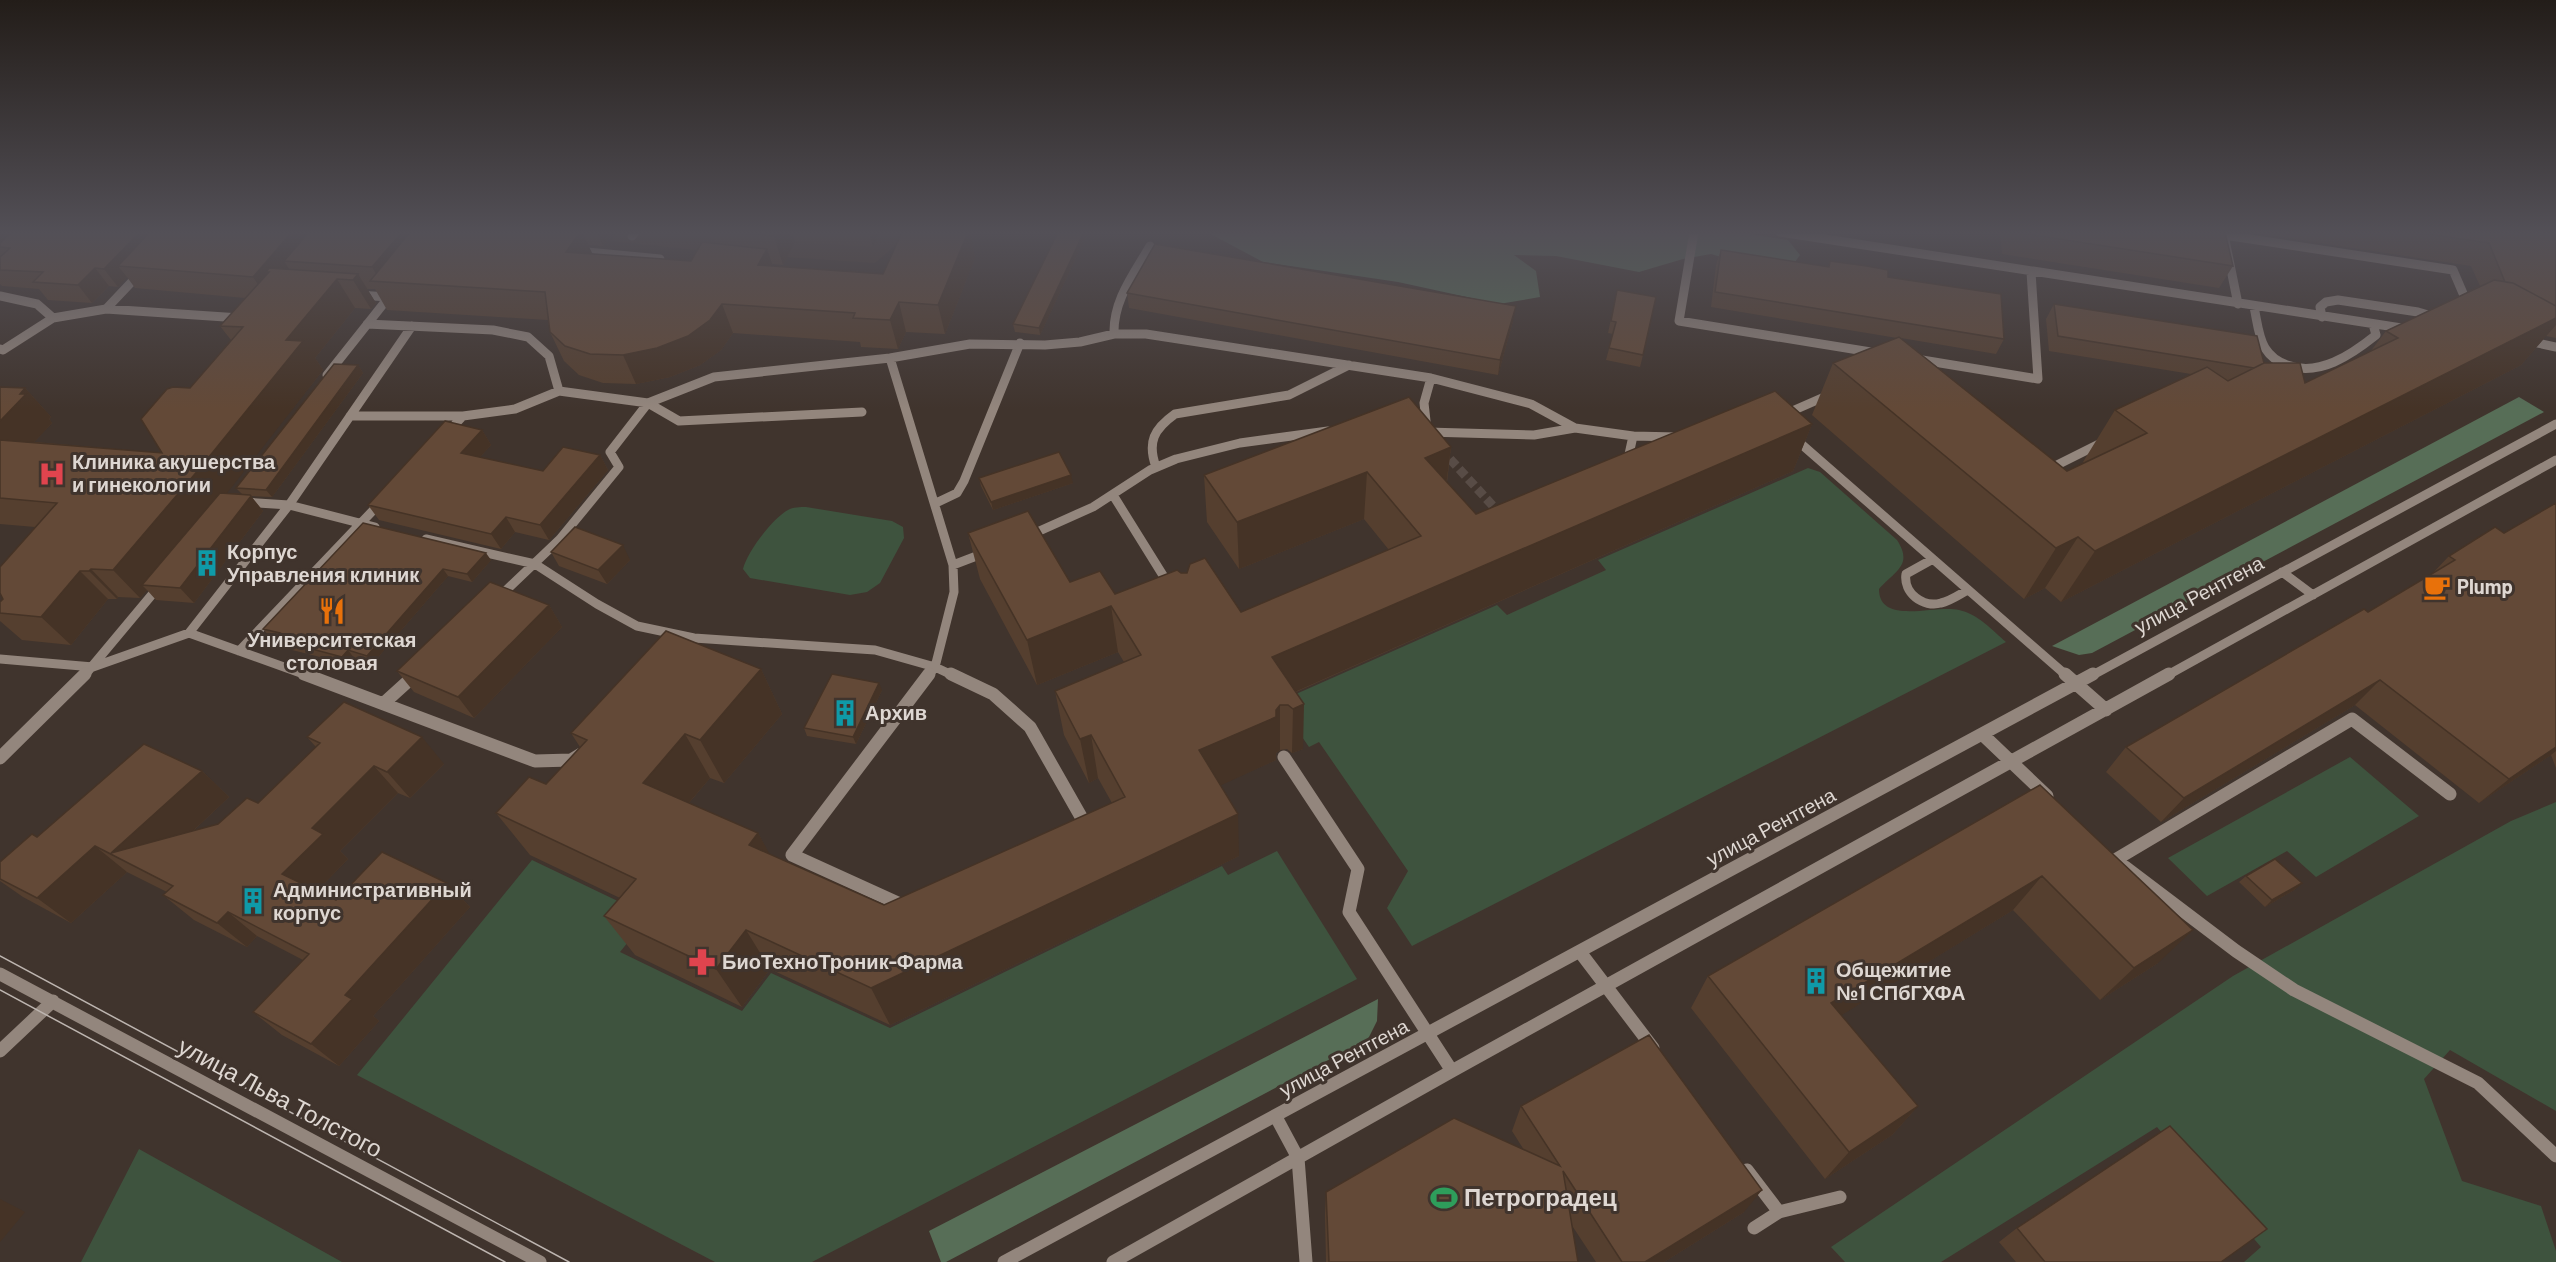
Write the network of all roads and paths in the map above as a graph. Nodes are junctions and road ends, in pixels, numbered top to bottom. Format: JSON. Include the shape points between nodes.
{"nodes":[{"id":1,"x":123,"y":291,"type":"edge"},
{"id":2,"x":394,"y":291,"type":"edge"},
{"id":3,"x":1126,"y":291,"type":"edge"},
{"id":4,"x":1684,"y":291,"type":"edge"},
{"id":5,"x":2032,"y":291,"type":"edge"},
{"id":6,"x":2153,"y":291,"type":"edge"},
{"id":7,"x":2235,"y":291,"type":"edge"},
{"id":8,"x":2462,"y":291,"type":"edge"},
{"id":9,"x":344,"y":294,"type":"edge"},
{"id":10,"x":0,"y":296,"type":"edge"},
{"id":11,"x":389,"y":297,"type":"junction"},
{"id":12,"x":2238,"y":304,"type":"junction"},
{"id":13,"x":2254,"y":307,"type":"junction"},
{"id":14,"x":106,"y":309,"type":"junction"},
{"id":15,"x":2470,"y":310,"type":"edge"},
{"id":16,"x":2322,"y":317,"type":"junction"},
{"id":17,"x":53,"y":318,"type":"junction"},
{"id":18,"x":252,"y":319,"type":"edge"},
{"id":19,"x":367,"y":324,"type":"junction"},
{"id":20,"x":2373,"y":324,"type":"junction"},
{"id":21,"x":2446,"y":324,"type":"edge"},
{"id":22,"x":412,"y":326,"type":"junction"},
{"id":23,"x":2414,"y":330,"type":"edge"},
{"id":24,"x":1114,"y":334,"type":"junction"},
{"id":25,"x":2513,"y":338,"type":"edge"},
{"id":26,"x":1020,"y":344,"type":"junction"},
{"id":27,"x":2556,"y":347,"type":"edge"},
{"id":28,"x":1,"y":351,"type":"edge"},
{"id":29,"x":1887,"y":355,"type":"edge"},
{"id":30,"x":890,"y":358,"type":"junction"},
{"id":31,"x":1911,"y":358,"type":"edge"},
{"id":32,"x":1348,"y":365,"type":"junction"},
{"id":33,"x":1431,"y":378,"type":"junction"},
{"id":34,"x":323,"y":380,"type":"edge"},
{"id":35,"x":1846,"y":388,"type":"edge"},
{"id":36,"x":559,"y":391,"type":"junction"},
{"id":37,"x":648,"y":404,"type":"junction"},
{"id":38,"x":862,"y":412,"type":"dead end"},
{"id":39,"x":350,"y":416,"type":"junction"},
{"id":40,"x":463,"y":416,"type":"junction"},
{"id":41,"x":2556,"y":424,"type":"edge"},
{"id":42,"x":1575,"y":428,"type":"junction"},
{"id":43,"x":1337,"y":430,"type":"edge"},
{"id":44,"x":1416,"y":432,"type":"edge"},
{"id":45,"x":1427,"y":432,"type":"junction"},
{"id":46,"x":1633,"y":436,"type":"junction"},
{"id":47,"x":1684,"y":437,"type":"edge"},
{"id":48,"x":2109,"y":440,"type":"dead end"},
{"id":49,"x":439,"y":441,"type":"edge"},
{"id":50,"x":1434,"y":441,"type":"tunnel mouth"},
{"id":51,"x":2556,"y":460,"type":"edge"},
{"id":52,"x":1156,"y":468,"type":"junction"},
{"id":53,"x":1611,"y":473,"type":"edge"},
{"id":54,"x":2034,"y":477,"type":"edge"},
{"id":55,"x":392,"y":491,"type":"edge"},
{"id":56,"x":1113,"y":495,"type":"junction"},
{"id":57,"x":229,"y":501,"type":"edge"},
{"id":58,"x":936,"y":504,"type":"junction"},
{"id":59,"x":289,"y":505,"type":"junction"},
{"id":60,"x":361,"y":524,"type":"junction"},
{"id":61,"x":384,"y":529,"type":"edge"},
{"id":62,"x":419,"y":537,"type":"edge"},
{"id":63,"x":1019,"y":539,"type":"edge"},
{"id":64,"x":997,"y":548,"type":"edge"},
{"id":65,"x":1933,"y":559,"type":"junction"},
{"id":66,"x":535,"y":564,"type":"junction"},
{"id":67,"x":953,"y":565,"type":"junction"},
{"id":68,"x":2282,"y":573,"type":"junction"},
{"id":69,"x":169,"y":575,"type":"edge"},
{"id":70,"x":1968,"y":590,"type":"junction"},
{"id":71,"x":1175,"y":593,"type":"edge"},
{"id":72,"x":2313,"y":596,"type":"junction"},
{"id":73,"x":493,"y":602,"type":"edge"},
{"id":74,"x":189,"y":633,"type":"junction"},
{"id":75,"x":239,"y":651,"type":"junction"},
{"id":76,"x":0,"y":658,"type":"edge"},
{"id":77,"x":426,"y":664,"type":"edge"},
{"id":78,"x":93,"y":667,"type":"junction"},
{"id":79,"x":934,"y":667,"type":"junction"},
{"id":80,"x":2076,"y":684,"type":"junction"},
{"id":81,"x":384,"y":703,"type":"junction"},
{"id":82,"x":2106,"y":710,"type":"junction"},
{"id":83,"x":1983,"y":734,"type":"junction"},
{"id":84,"x":589,"y":750,"type":"edge"},
{"id":85,"x":1,"y":756,"type":"edge"},
{"id":86,"x":1284,"y":757,"type":"dead end"},
{"id":87,"x":2012,"y":762,"type":"junction"},
{"id":88,"x":2450,"y":794,"type":"dead end"},
{"id":89,"x":2060,"y":807,"type":"edge"},
{"id":90,"x":1581,"y":952,"type":"junction"},
{"id":91,"x":0,"y":974,"type":"edge"},
{"id":92,"x":1605,"y":986,"type":"junction"},
{"id":93,"x":52,"y":1001,"type":"junction"},
{"id":94,"x":1428,"y":1035,"type":"junction"},
{"id":95,"x":0,"y":1052,"type":"edge"},
{"id":96,"x":1665,"y":1064,"type":"edge"},
{"id":97,"x":1452,"y":1071,"type":"junction"},
{"id":98,"x":1276,"y":1118,"type":"junction"},
{"id":99,"x":1737,"y":1156,"type":"edge"},
{"id":100,"x":2556,"y":1156,"type":"edge"},
{"id":101,"x":1298,"y":1158,"type":"junction"},
{"id":102,"x":1840,"y":1197,"type":"dead end"},
{"id":103,"x":1779,"y":1212,"type":"junction"},
{"id":104,"x":1754,"y":1228,"type":"edge"},
{"id":105,"x":540,"y":1262,"type":"edge"},
{"id":106,"x":1004,"y":1262,"type":"edge"},
{"id":107,"x":1113,"y":1262,"type":"edge"},
{"id":108,"x":1306,"y":1262,"type":"edge"}],
"edges":[{"from":1,"to":14,"type":"street"},
{"from":2,"to":11,"type":"street"},
{"from":3,"to":24,"type":"street","via":[[1112,321]]},
{"from":4,"to":29,"type":"street","via":[[1679,321]]},
{"from":5,"to":31,"type":"street","via":[[2038,379]]},
{"from":6,"to":12,"type":"street"},
{"from":7,"to":12,"type":"street"},
{"from":8,"to":15,"type":"street"},
{"from":9,"to":11,"type":"street"},
{"from":10,"to":17,"type":"street","via":[[37,304]]},
{"from":11,"to":19,"type":"street"},
{"from":12,"to":13,"type":"street"},
{"from":13,"to":16,"type":"street"},
{"from":13,"to":20,"type":"street","via":[[2265,348],[2276,360],[2295,368],[2319,368],[2367,343],[2376,336]]},
{"from":14,"to":17,"type":"street"},
{"from":14,"to":18,"type":"street"},
{"from":16,"to":20,"type":"street"},
{"from":16,"to":21,"type":"street","via":[[2320,307],[2338,300],[2418,312]]},
{"from":17,"to":28,"type":"street"},
{"from":19,"to":22,"type":"street"},
{"from":19,"to":34,"type":"street"},
{"from":20,"to":23,"type":"street"},
{"from":22,"to":36,"type":"street","via":[[493,330],[528,337],[549,356]]},
{"from":22,"to":39,"type":"street"},
{"from":24,"to":26,"type":"street","via":[[1080,342]]},
{"from":24,"to":32,"type":"street","via":[[1146,334]]},
{"from":25,"to":27,"type":"street"},
{"from":26,"to":30,"type":"street","via":[[970,344]]},
{"from":26,"to":58,"type":"street","via":[[964,481],[957,493]]},
{"from":30,"to":37,"type":"street","via":[[714,377]]},
{"from":30,"to":58,"type":"street"},
{"from":32,"to":33,"type":"street"},
{"from":32,"to":52,"type":"street","via":[[1289,395],[1175,414],[1160,423],[1152,437],[1149,451]]},
{"from":33,"to":42,"type":"street","via":[[1531,404]]},
{"from":33,"to":45,"type":"street","via":[[1424,403]]},
{"from":35,"to":65,"type":"street","via":[[1773,420]]},
{"from":36,"to":37,"type":"street"},
{"from":36,"to":40,"type":"street","via":[[515,409]]},
{"from":37,"to":38,"type":"street","via":[[679,421]]},
{"from":37,"to":66,"type":"street","via":[[610,452],[620,467]]},
{"from":39,"to":40,"type":"street"},
{"from":39,"to":59,"type":"street"},
{"from":40,"to":49,"type":"street"},
{"from":41,"to":68,"type":"street","name":"улица Рентгена"},
{"from":42,"to":45,"type":"street","via":[[1534,435]]},
{"from":42,"to":46,"type":"street"},
{"from":43,"to":52,"type":"street","via":[[1268,438],[1206,451]]},
{"from":44,"to":45,"type":"street"},
{"from":45,"to":50,"type":"street"},
{"from":46,"to":47,"type":"street"},
{"from":46,"to":53,"type":"street","via":[[1628,459]]},
{"from":48,"to":54,"type":"street"},
{"from":51,"to":72,"type":"street"},
{"from":52,"to":56,"type":"street"},
{"from":55,"to":60,"type":"street"},
{"from":56,"to":63,"type":"street"},
{"from":56,"to":71,"type":"street"},
{"from":57,"to":59,"type":"street"},
{"from":58,"to":67,"type":"street"},
{"from":59,"to":60,"type":"street"},
{"from":59,"to":74,"type":"street"},
{"from":60,"to":61,"type":"street"},
{"from":60,"to":75,"type":"street"},
{"from":62,"to":66,"type":"street"},
{"from":64,"to":67,"type":"street"},
{"from":65,"to":70,"type":"street"},
{"from":65,"to":70,"type":"street","via":[[1906,574],[1904,580],[1911,594],[1940,603]]},
{"from":66,"to":73,"type":"street"},
{"from":66,"to":79,"type":"street","via":[[637,626],[690,643],[875,650]]},
{"from":67,"to":79,"type":"street","via":[[954,592]]},
{"from":68,"to":72,"type":"street"},
{"from":68,"to":80,"type":"street","name":"улица Рентгена"},
{"from":69,"to":78,"type":"street"},
{"from":70,"to":80,"type":"street"},
{"from":72,"to":82,"type":"street"},
{"from":74,"to":75,"type":"street"},
{"from":74,"to":78,"type":"street"},
{"from":75,"to":81,"type":"street"},
{"from":76,"to":78,"type":"street"},
{"from":77,"to":81,"type":"street"},
{"from":78,"to":85,"type":"street"},
{"from":79,"to":79,"type":"street","via":[[792,855],[913,910],[1088,829],[1030,727],[993,694]]},
{"from":80,"to":82,"type":"street"},
{"from":80,"to":83,"type":"street","name":"улица Рентгена"},
{"from":81,"to":84,"type":"street","via":[[535,761],[571,760]]},
{"from":82,"to":87,"type":"street"},
{"from":83,"to":87,"type":"street"},
{"from":83,"to":90,"type":"street","name":"улица Рентгена"},
{"from":86,"to":94,"type":"street","via":[[1358,869],[1349,912]]},
{"from":87,"to":89,"type":"street"},
{"from":87,"to":92,"type":"street"},
{"from":88,"to":100,"type":"street","via":[[2352,719],[2111,856],[2294,990],[2478,1083]]},
{"from":90,"to":92,"type":"street"},
{"from":90,"to":94,"type":"street","name":"улица Рентгена"},
{"from":91,"to":93,"type":"street","name":"улица Льва Толстого"},
{"from":92,"to":96,"type":"street"},
{"from":92,"to":97,"type":"street"},
{"from":93,"to":95,"type":"street"},
{"from":93,"to":105,"type":"street","name":"улица Льва Толстого"},
{"from":94,"to":97,"type":"street"},
{"from":94,"to":98,"type":"street","name":"улица Рентгена"},
{"from":97,"to":101,"type":"street"},
{"from":98,"to":101,"type":"street"},
{"from":98,"to":106,"type":"street","name":"улица Рентгена"},
{"from":99,"to":103,"type":"street"},
{"from":101,"to":107,"type":"street"},
{"from":101,"to":108,"type":"street"},
{"from":102,"to":103,"type":"street"},
{"from":103,"to":104,"type":"street"}]}
